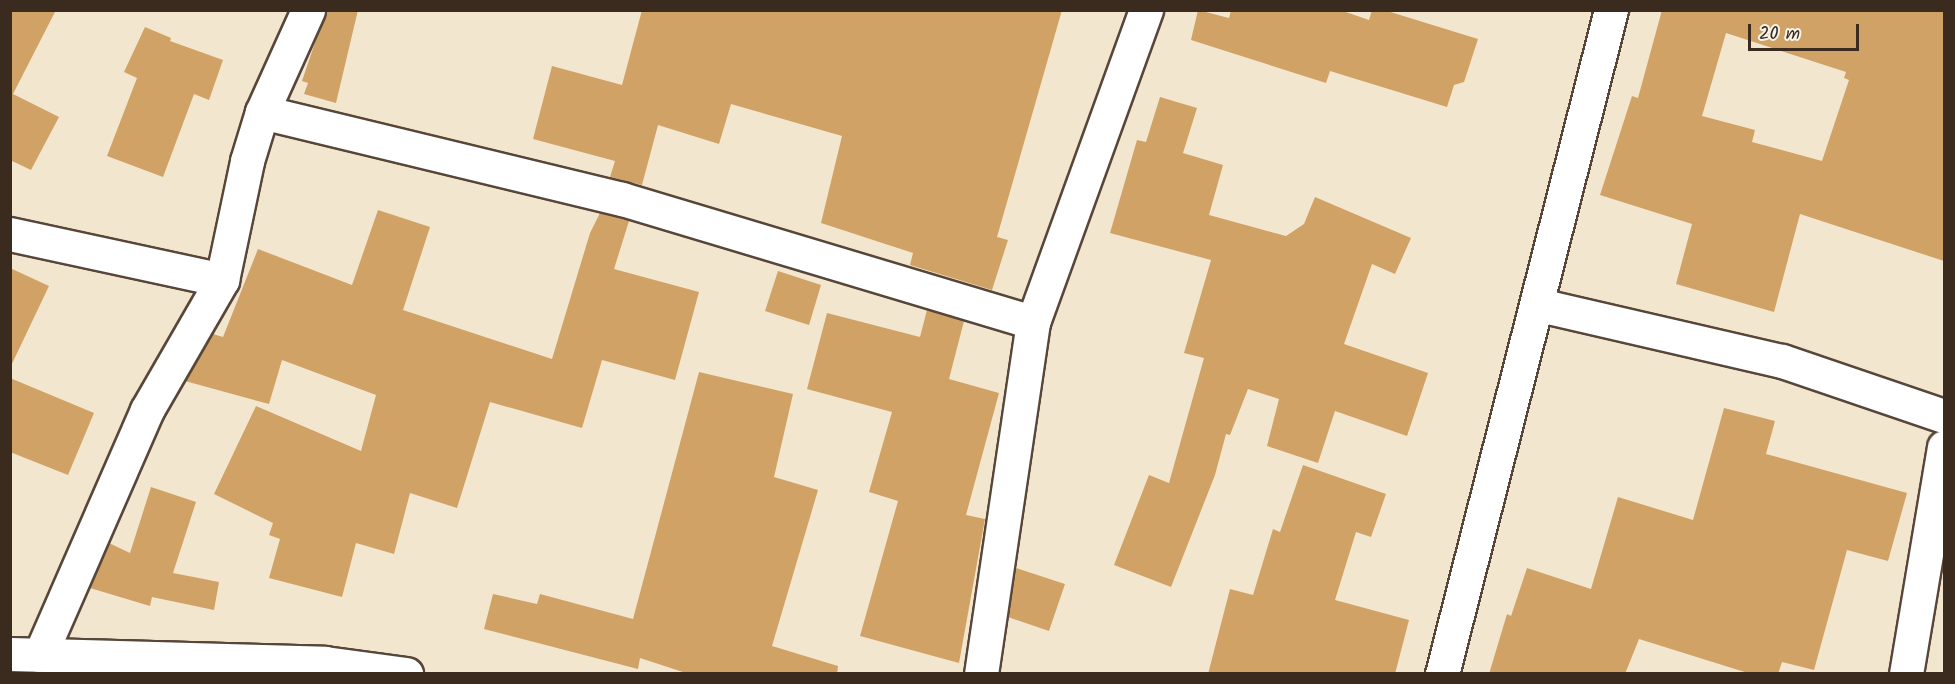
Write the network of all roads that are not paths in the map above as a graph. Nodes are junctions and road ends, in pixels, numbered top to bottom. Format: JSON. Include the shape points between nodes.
{"nodes":[{"id":1,"x":308,"y":10,"type":"edge"},
{"id":2,"x":1146,"y":10,"type":"edge"},
{"id":3,"x":1611,"y":10,"type":"edge"},
{"id":4,"x":262,"y":112,"type":"junction"},
{"id":5,"x":10,"y":234,"type":"edge"},
{"id":6,"x":222,"y":280,"type":"junction"},
{"id":7,"x":1539,"y":305,"type":"junction"},
{"id":8,"x":1033,"y":322,"type":"junction"},
{"id":9,"x":1944,"y":416,"type":"edge"},
{"id":10,"x":1944,"y":447,"type":"edge"},
{"id":11,"x":26,"y":655,"type":"edge"},
{"id":12,"x":406,"y":674,"type":"edge"},
{"id":13,"x":981,"y":674,"type":"edge"},
{"id":14,"x":1442,"y":674,"type":"edge"},
{"id":15,"x":1906,"y":674,"type":"edge"}],
"edges":[{"from":1,"to":4,"type":"street"},
{"from":2,"to":8,"type":"street"},
{"from":3,"to":7,"type":"street"},
{"from":4,"to":6,"type":"street","via":[[247,161]]},
{"from":4,"to":8,"type":"street","via":[[621,199]]},
{"from":5,"to":6,"type":"street"},
{"from":6,"to":11,"type":"street","via":[[147,410]]},
{"from":7,"to":9,"type":"street","via":[[1782,361]]},
{"from":7,"to":14,"type":"street"},
{"from":8,"to":13,"type":"street"},
{"from":10,"to":15,"type":"street"},
{"from":11,"to":12,"type":"street","via":[[325,663]]}]}
